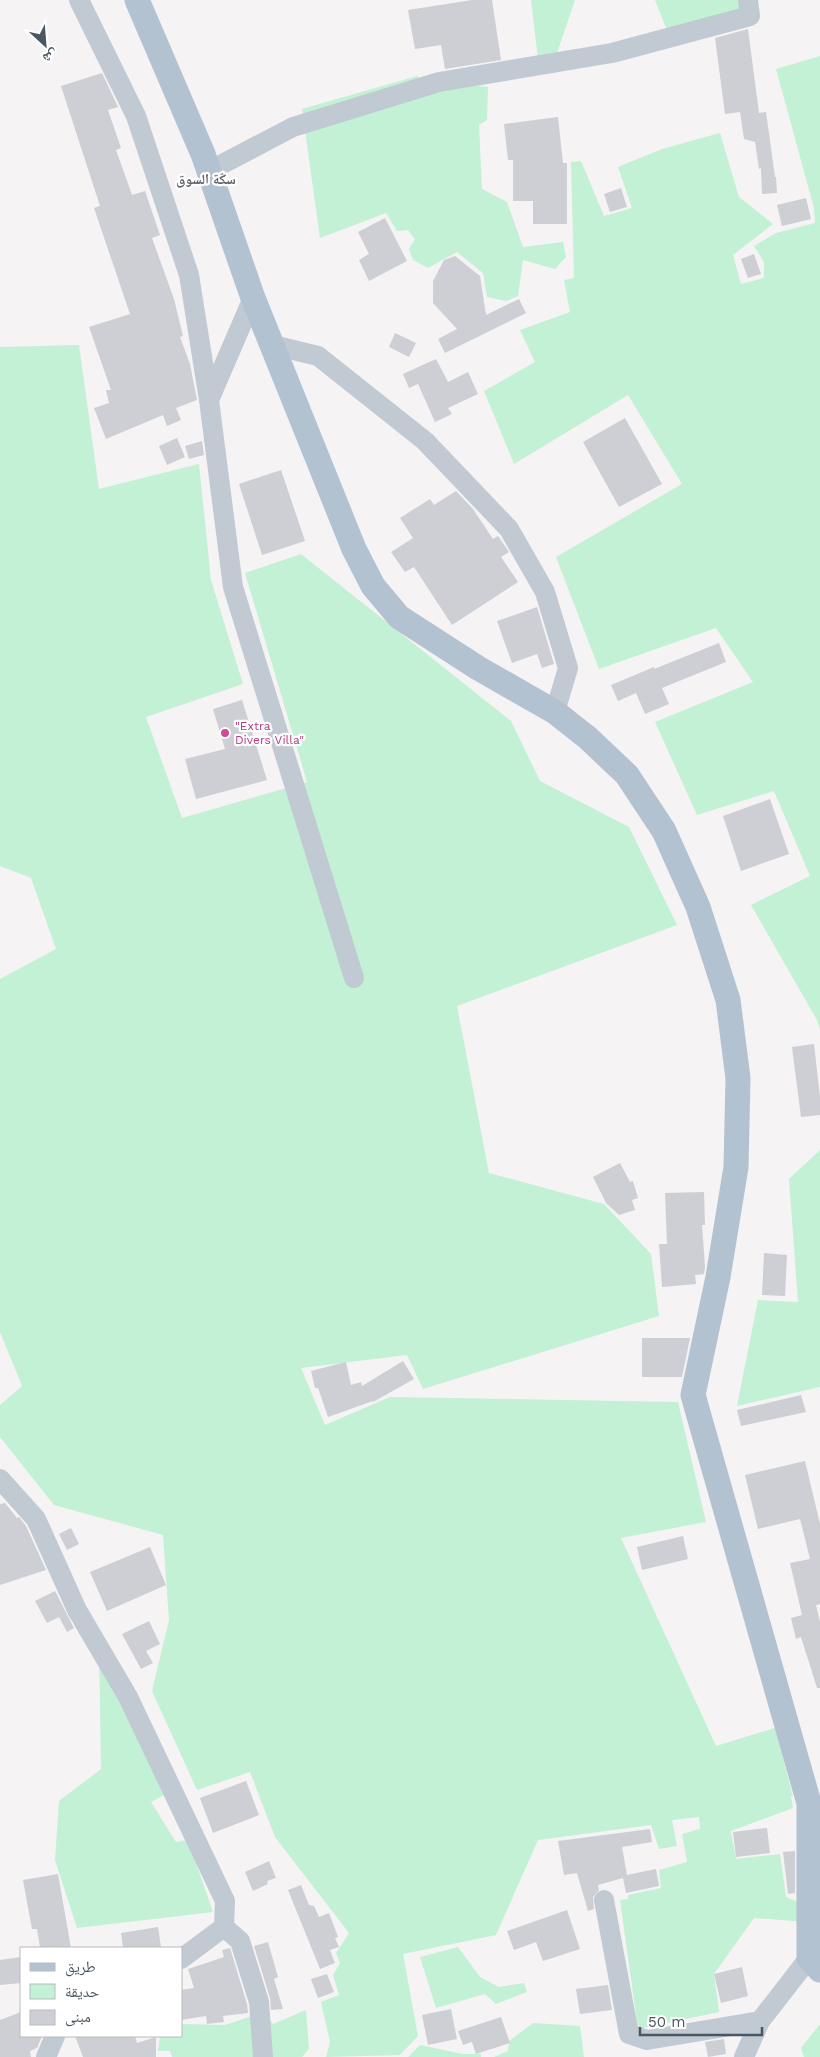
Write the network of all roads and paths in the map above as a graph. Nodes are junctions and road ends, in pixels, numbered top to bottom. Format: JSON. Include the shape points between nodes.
{"nodes":[{"id":1,"x":79,"y":0,"type":"edge"},
{"id":2,"x":137,"y":0,"type":"edge"},
{"id":3,"x":748,"y":0,"type":"edge"},
{"id":4,"x":209,"y":171,"type":"junction"},
{"id":5,"x":253,"y":298,"type":"junction"},
{"id":6,"x":273,"y":345,"type":"junction"},
{"id":7,"x":209,"y":400,"type":"junction"},
{"id":8,"x":555,"y":712,"type":"junction"},
{"id":9,"x":354,"y":978,"type":"dead end"},
{"id":10,"x":0,"y":1479,"type":"edge"},
{"id":11,"x":814,"y":1804,"type":"edge"},
{"id":12,"x":604,"y":1900,"type":"dead end"},
{"id":13,"x":224,"y":1927,"type":"junction"},
{"id":14,"x":182,"y":1958,"type":"edge"},
{"id":15,"x":815,"y":1964,"type":"edge"},
{"id":16,"x":760,"y":2021,"type":"junction"},
{"id":17,"x":55,"y":2037,"type":"edge"},
{"id":18,"x":46,"y":2057,"type":"edge"},
{"id":19,"x":263,"y":2057,"type":"edge"},
{"id":20,"x":744,"y":2057,"type":"edge"}],
"edges":[{"from":1,"to":7,"type":"street","via":[[136,116],[189,275]]},
{"from":2,"to":4,"type":"main road"},
{"from":3,"to":4,"type":"street","via":[[750,16],[612,53],[439,82],[293,127]]},
{"from":4,"to":5,"type":"main road"},
{"from":5,"to":6,"type":"main road"},
{"from":5,"to":7,"type":"street"},
{"from":6,"to":8,"type":"main road","via":[[354,549],[373,586],[398,617]]},
{"from":6,"to":8,"type":"street","via":[[318,356],[425,441],[508,530],[545,592],[568,668]]},
{"from":7,"to":9,"type":"street","via":[[233,586]]},
{"from":8,"to":11,"type":"main road","via":[[627,775],[664,831],[698,907],[728,1000],[738,1078],[736,1167],[718,1277],[693,1395]]},
{"from":10,"to":13,"type":"street","via":[[36,1519],[77,1610],[128,1697],[225,1901]]},
{"from":11,"to":15,"type":"main road"},
{"from":12,"to":16,"type":"street","via":[[629,2034],[647,2040]]},
{"from":13,"to":14,"type":"street"},
{"from":13,"to":19,"type":"street","via":[[240,1941],[259,2002]]},
{"from":15,"to":16,"type":"street"},
{"from":16,"to":20,"type":"street"},
{"from":17,"to":18,"type":"street"}]}
